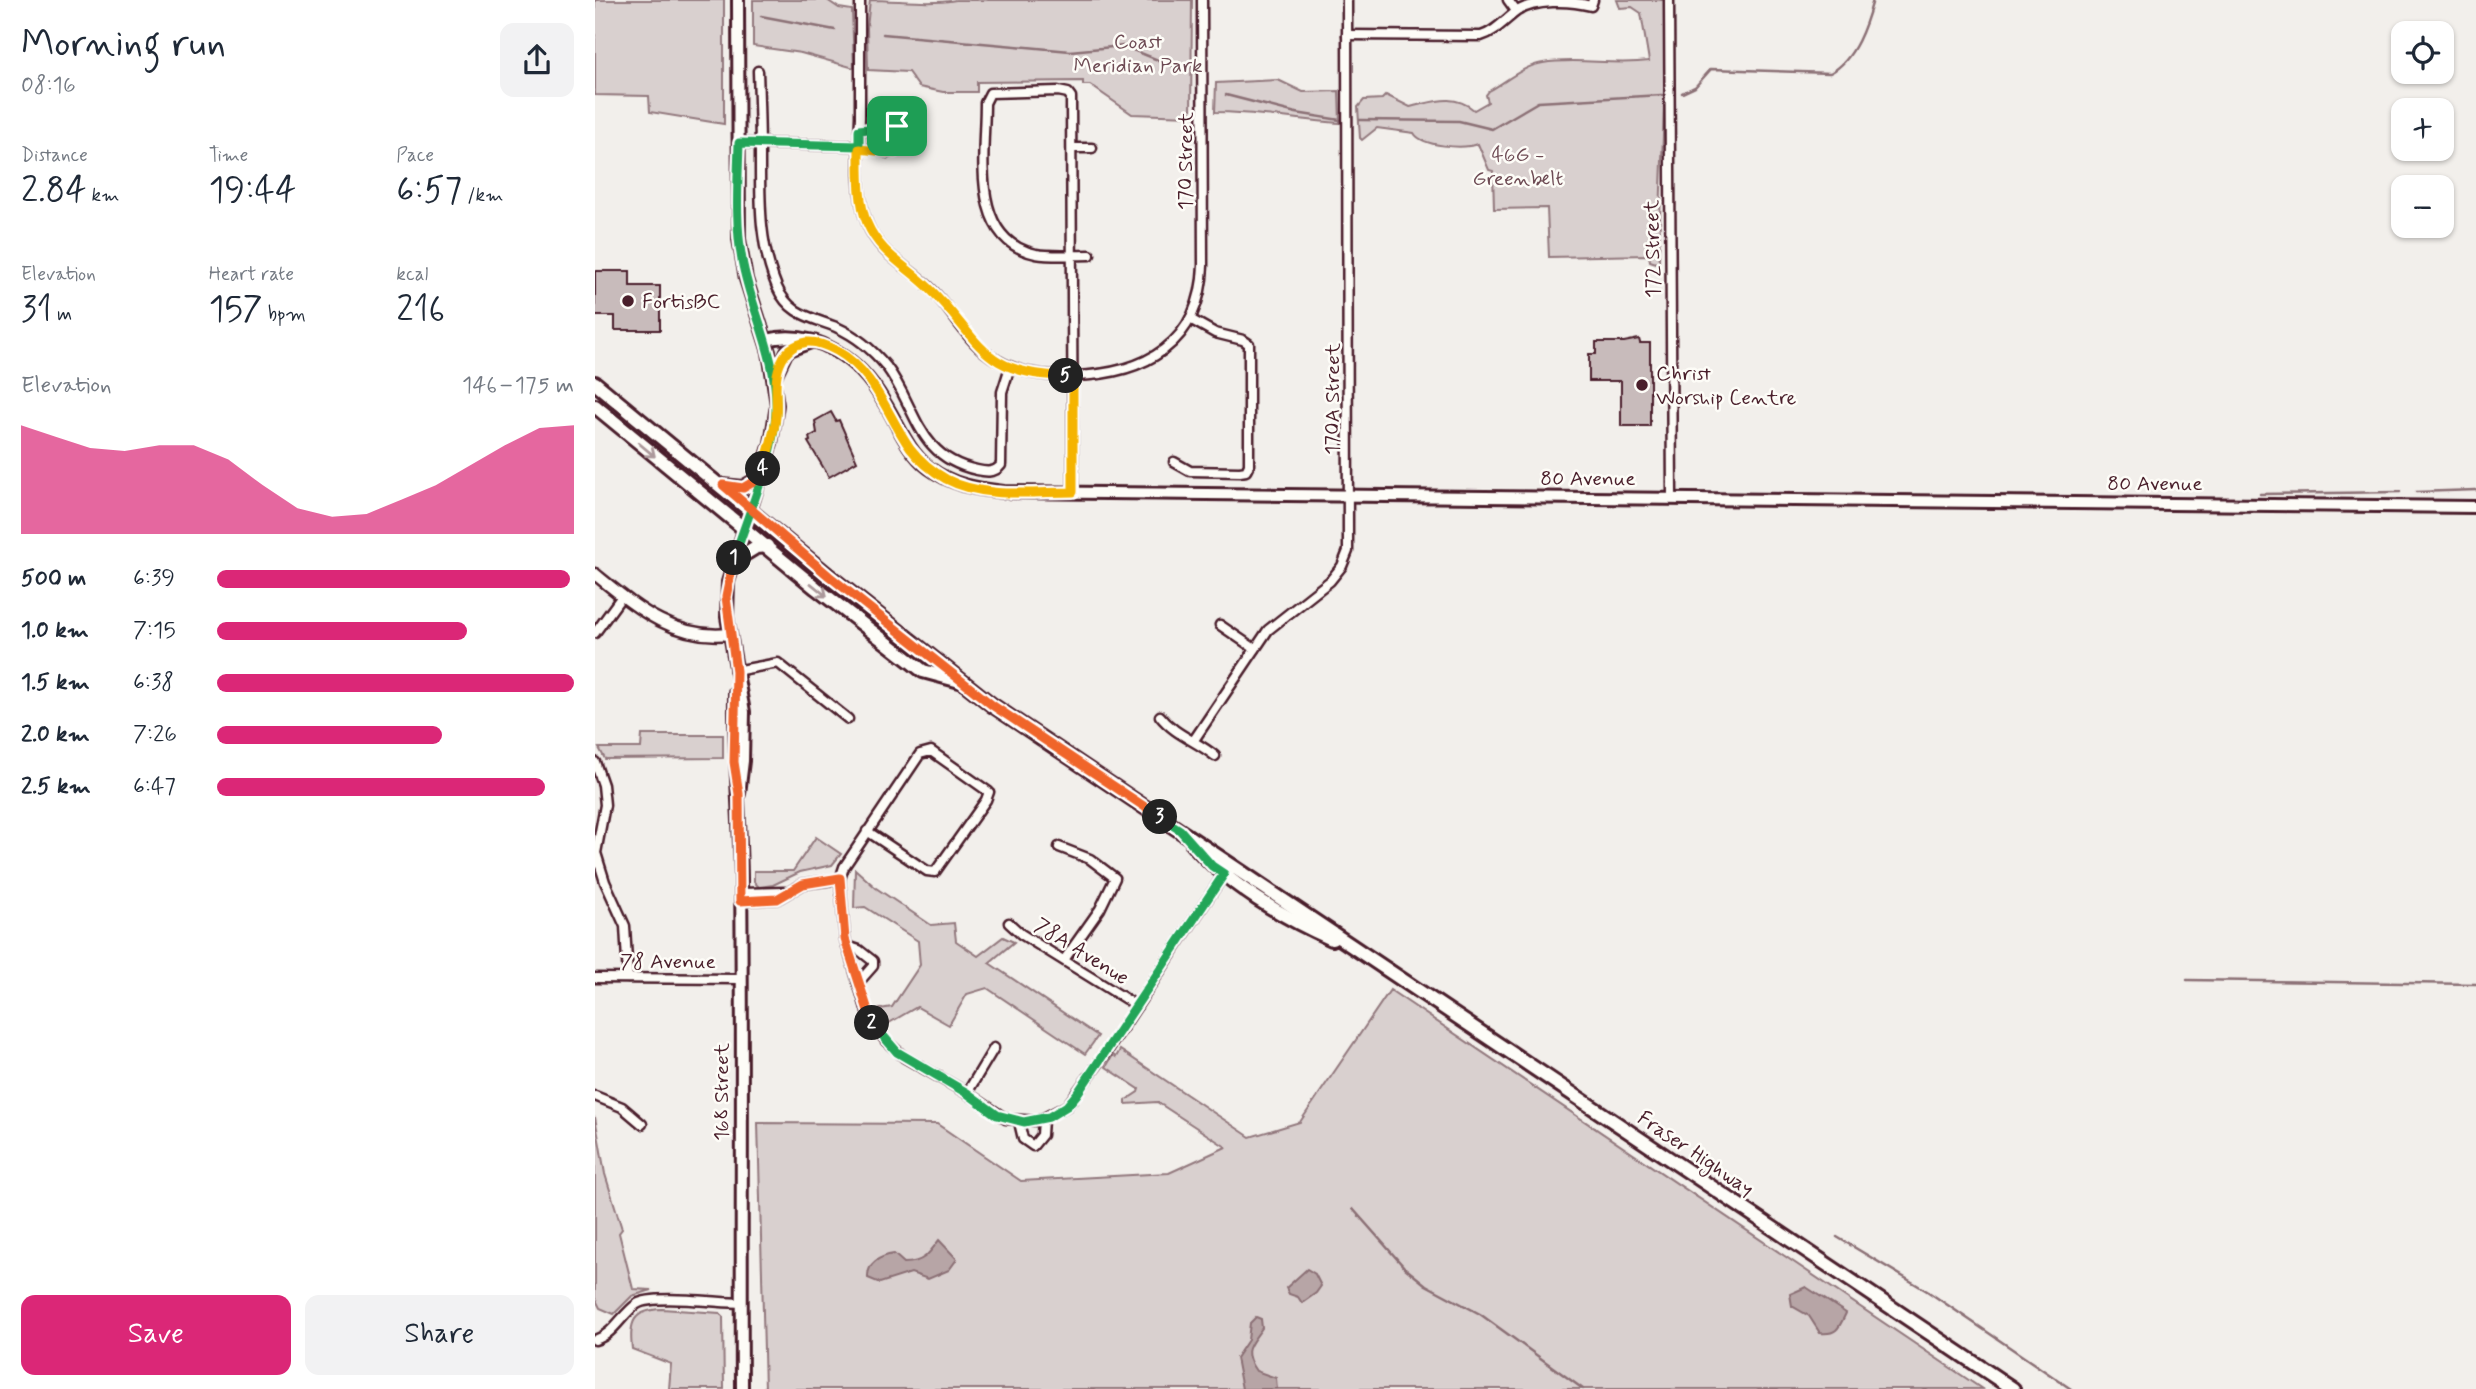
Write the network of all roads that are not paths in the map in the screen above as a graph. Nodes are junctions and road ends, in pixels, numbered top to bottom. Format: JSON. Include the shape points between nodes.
{"nodes":[{"id":1,"x":739,"y":0,"type":"edge"},
{"id":2,"x":860,"y":0,"type":"edge"},
{"id":3,"x":1202,"y":0,"type":"edge"},
{"id":4,"x":1347,"y":0,"type":"edge"},
{"id":5,"x":1507,"y":0,"type":"edge"},
{"id":6,"x":1669,"y":0,"type":"edge"},
{"id":7,"x":1592,"y":3,"type":"edge"},
{"id":8,"x":1516,"y":11,"type":"junction"},
{"id":9,"x":1347,"y":35,"type":"junction"},
{"id":10,"x":758,"y":71,"type":"dead end"},
{"id":11,"x":859,"y":130,"type":"junction"},
{"id":12,"x":739,"y":143,"type":"junction"},
{"id":13,"x":759,"y":144,"type":"junction"},
{"id":14,"x":859,"y":148,"type":"junction"},
{"id":15,"x":1073,"y":148,"type":"junction"},
{"id":16,"x":1091,"y":148,"type":"dead end"},
{"id":17,"x":1074,"y":255,"type":"junction"},
{"id":18,"x":1090,"y":256,"type":"dead end"},
{"id":19,"x":1190,"y":319,"type":"junction"},
{"id":20,"x":766,"y":340,"type":"junction"},
{"id":21,"x":815,"y":342,"type":"junction"},
{"id":22,"x":1010,"y":367,"type":"junction"},
{"id":23,"x":1073,"y":376,"type":"junction"},
{"id":24,"x":775,"y":379,"type":"junction"},
{"id":25,"x":595,"y":383,"type":"edge"},
{"id":26,"x":595,"y":406,"type":"edge"},
{"id":27,"x":1174,"y":462,"type":"dead end"},
{"id":28,"x":760,"y":478,"type":"junction"},
{"id":29,"x":723,"y":485,"type":"junction"},
{"id":30,"x":1073,"y":492,"type":"junction"},
{"id":31,"x":1350,"y":495,"type":"junction"},
{"id":32,"x":1672,"y":498,"type":"junction"},
{"id":33,"x":2476,"y":507,"type":"edge"},
{"id":34,"x":749,"y":508,"type":"junction"},
{"id":35,"x":744,"y":527,"type":"junction"},
{"id":36,"x":767,"y":546,"type":"junction"},
{"id":37,"x":733,"y":561,"type":"junction"},
{"id":38,"x":595,"y":574,"type":"edge"},
{"id":39,"x":622,"y":596,"type":"junction"},
{"id":40,"x":1220,"y":625,"type":"dead end"},
{"id":41,"x":595,"y":633,"type":"edge"},
{"id":42,"x":729,"y":634,"type":"junction"},
{"id":43,"x":1255,"y":649,"type":"junction"},
{"id":44,"x":736,"y":671,"type":"junction"},
{"id":45,"x":963,"y":683,"type":"junction"},
{"id":46,"x":1160,"y":716,"type":"dead end"},
{"id":47,"x":848,"y":719,"type":"dead end"},
{"id":48,"x":1194,"y":740,"type":"junction"},
{"id":49,"x":1215,"y":757,"type":"dead end"},
{"id":50,"x":595,"y":762,"type":"edge"},
{"id":51,"x":1180,"y":830,"type":"junction"},
{"id":52,"x":867,"y":831,"type":"junction"},
{"id":53,"x":1059,"y":848,"type":"dead end"},
{"id":54,"x":595,"y":853,"type":"edge"},
{"id":55,"x":1224,"y":874,"type":"junction"},
{"id":56,"x":840,"y":878,"type":"junction"},
{"id":57,"x":740,"y":897,"type":"junction"},
{"id":58,"x":1258,"y":897,"type":"junction"},
{"id":59,"x":1298,"y":909,"type":"junction"},
{"id":60,"x":1009,"y":923,"type":"dead end"},
{"id":61,"x":847,"y":946,"type":"junction"},
{"id":62,"x":1358,"y":950,"type":"junction"},
{"id":63,"x":1064,"y":960,"type":"junction"},
{"id":64,"x":595,"y":978,"type":"edge"},
{"id":65,"x":628,"y":978,"type":"junction"},
{"id":66,"x":741,"y":979,"type":"junction"},
{"id":67,"x":858,"y":983,"type":"junction"},
{"id":68,"x":1137,"y":1006,"type":"junction"},
{"id":69,"x":994,"y":1048,"type":"dead end"},
{"id":70,"x":967,"y":1093,"type":"junction"},
{"id":71,"x":595,"y":1096,"type":"edge"},
{"id":72,"x":1043,"y":1119,"type":"junction"},
{"id":73,"x":1019,"y":1122,"type":"junction"},
{"id":74,"x":642,"y":1124,"type":"dead end"},
{"id":75,"x":741,"y":1303,"type":"junction"},
{"id":76,"x":595,"y":1340,"type":"edge"},
{"id":77,"x":741,"y":1389,"type":"edge"},
{"id":78,"x":2013,"y":1389,"type":"edge"}],
"edges":[{"from":1,"to":12,"type":"main road","name":"168 Street"},
{"from":2,"to":11,"type":"street"},
{"from":3,"to":19,"type":"street","name":"170 Street","via":[[1203,266]]},
{"from":4,"to":9,"type":"street","name":"170A Street"},
{"from":5,"to":8,"type":"street"},
{"from":6,"to":32,"type":"street","name":"172 Street"},
{"from":7,"to":8,"type":"street","via":[[1540,1]]},
{"from":8,"to":9,"type":"street","via":[[1481,36]]},
{"from":9,"to":31,"type":"street","name":"170A Street"},
{"from":10,"to":13,"type":"street"},
{"from":11,"to":14,"type":"street"},
{"from":11,"to":14,"type":"street","via":[[897,126],[901,132],[901,148],[888,153]]},
{"from":12,"to":13,"type":"street"},
{"from":12,"to":20,"type":"main road","name":"168 Street","via":[[740,244]]},
{"from":13,"to":14,"type":"street"},
{"from":13,"to":22,"type":"street","via":[[762,240],[778,290],[796,312],[843,331],[869,349],[894,379],[927,441],[947,458],[976,470],[996,470],[1002,464],[1002,392]]},
{"from":14,"to":22,"type":"street","via":[[864,213],[878,243],[931,289],[977,346]]},
{"from":15,"to":16,"type":"street"},
{"from":15,"to":17,"type":"street"},
{"from":15,"to":17,"type":"street","via":[[1069,94],[1058,90],[989,94],[985,103],[986,193],[993,221],[1005,238],[1022,249]]},
{"from":17,"to":18,"type":"street"},
{"from":17,"to":23,"type":"street"},
{"from":19,"to":23,"type":"street","name":"170 Street","via":[[1161,353],[1137,366],[1110,374]]},
{"from":19,"to":27,"type":"street","via":[[1249,344],[1248,470],[1190,471]]},
{"from":20,"to":21,"type":"main road","name":"80 Avenue","via":[[779,337]]},
{"from":20,"to":24,"type":"main road","name":"168 Street"},
{"from":21,"to":24,"type":"main road","via":[[787,351]]},
{"from":21,"to":30,"type":"main road","name":"80 Avenue","via":[[841,354],[864,373],[910,447],[946,479],[990,491]]},
{"from":22,"to":23,"type":"street","name":"170 Street"},
{"from":23,"to":30,"type":"street"},
{"from":24,"to":28,"type":"main road","name":"168 Street","via":[[776,418]]},
{"from":25,"to":29,"type":"main road","name":"Fraser Highway"},
{"from":26,"to":35,"type":"main road","name":"Fraser Highway","one_way":true},
{"from":28,"to":29,"type":"main road","via":[[743,488]]},
{"from":28,"to":34,"type":"main road","name":"168 Street"},
{"from":29,"to":34,"type":"main road","name":"Fraser Highway"},
{"from":30,"to":31,"type":"main road","name":"80 Avenue"},
{"from":31,"to":32,"type":"main road","name":"80 Avenue"},
{"from":31,"to":43,"type":"street","name":"170A Street","via":[[1349,545],[1342,566],[1271,628]]},
{"from":32,"to":33,"type":"main road","name":"80 Avenue"},
{"from":34,"to":35,"type":"main road","name":"168 Street"},
{"from":34,"to":45,"type":"main road","name":"Fraser Highway"},
{"from":35,"to":36,"type":"main road","name":"Fraser Highway"},
{"from":35,"to":37,"type":"main road","name":"168 Street"},
{"from":36,"to":37,"type":"main road","via":[[755,547]]},
{"from":36,"to":45,"type":"main road","name":"Fraser Highway","one_way":true,"via":[[923,671]]},
{"from":37,"to":42,"type":"main road","name":"168 Street","via":[[726,597]]},
{"from":38,"to":39,"type":"street"},
{"from":39,"to":41,"type":"street"},
{"from":39,"to":42,"type":"street","via":[[668,626]]},
{"from":40,"to":43,"type":"street"},
{"from":42,"to":44,"type":"main road","name":"168 Street"},
{"from":43,"to":48,"type":"street","name":"170A Street"},
{"from":44,"to":47,"type":"street","via":[[778,663]]},
{"from":44,"to":57,"type":"main road","name":"168 Street","via":[[734,762],[739,794]]},
{"from":45,"to":51,"type":"main road","name":"Fraser Highway"},
{"from":46,"to":48,"type":"street"},
{"from":48,"to":49,"type":"street"},
{"from":50,"to":54,"type":"street","via":[[605,805]]},
{"from":51,"to":55,"type":"main road","name":"Fraser Highway"},
{"from":51,"to":59,"type":"main road","name":"Fraser Highway"},
{"from":52,"to":52,"type":"street","via":[[926,750],[989,792],[935,872]]},
{"from":52,"to":56,"type":"street"},
{"from":53,"to":63,"type":"street","via":[[1090,859],[1115,878],[1102,906]]},
{"from":54,"to":65,"type":"street","via":[[625,926]]},
{"from":55,"to":58,"type":"main road","name":"Fraser Highway"},
{"from":55,"to":68,"type":"street"},
{"from":56,"to":57,"type":"street"},
{"from":56,"to":61,"type":"street"},
{"from":57,"to":66,"type":"main road","name":"168 Street"},
{"from":58,"to":59,"type":"main road","via":[[1291,911]]},
{"from":58,"to":62,"type":"main road","name":"Fraser Highway","via":[[1299,925]]},
{"from":59,"to":62,"type":"main road","name":"Fraser Highway"},
{"from":60,"to":63,"type":"street","name":"78A Avenue"},
{"from":61,"to":67,"type":"street"},
{"from":61,"to":67,"type":"street","via":[[873,961]]},
{"from":62,"to":78,"type":"main road","name":"Fraser Highway"},
{"from":63,"to":68,"type":"street","name":"78A Avenue"},
{"from":64,"to":65,"type":"street","name":"78 Avenue"},
{"from":65,"to":66,"type":"street","name":"78 Avenue"},
{"from":66,"to":75,"type":"main road","name":"168 Street"},
{"from":67,"to":70,"type":"street","via":[[869,1018],[897,1052]]},
{"from":68,"to":72,"type":"street","via":[[1067,1106]]},
{"from":69,"to":70,"type":"street"},
{"from":70,"to":73,"type":"street","via":[[997,1115]]},
{"from":71,"to":74,"type":"street","via":[[622,1107]]},
{"from":72,"to":73,"type":"street"},
{"from":72,"to":73,"type":"street","via":[[1042,1135],[1033,1146],[1023,1139]]},
{"from":75,"to":76,"type":"street","via":[[643,1302]]},
{"from":75,"to":77,"type":"main road","name":"168 Street"}]}
